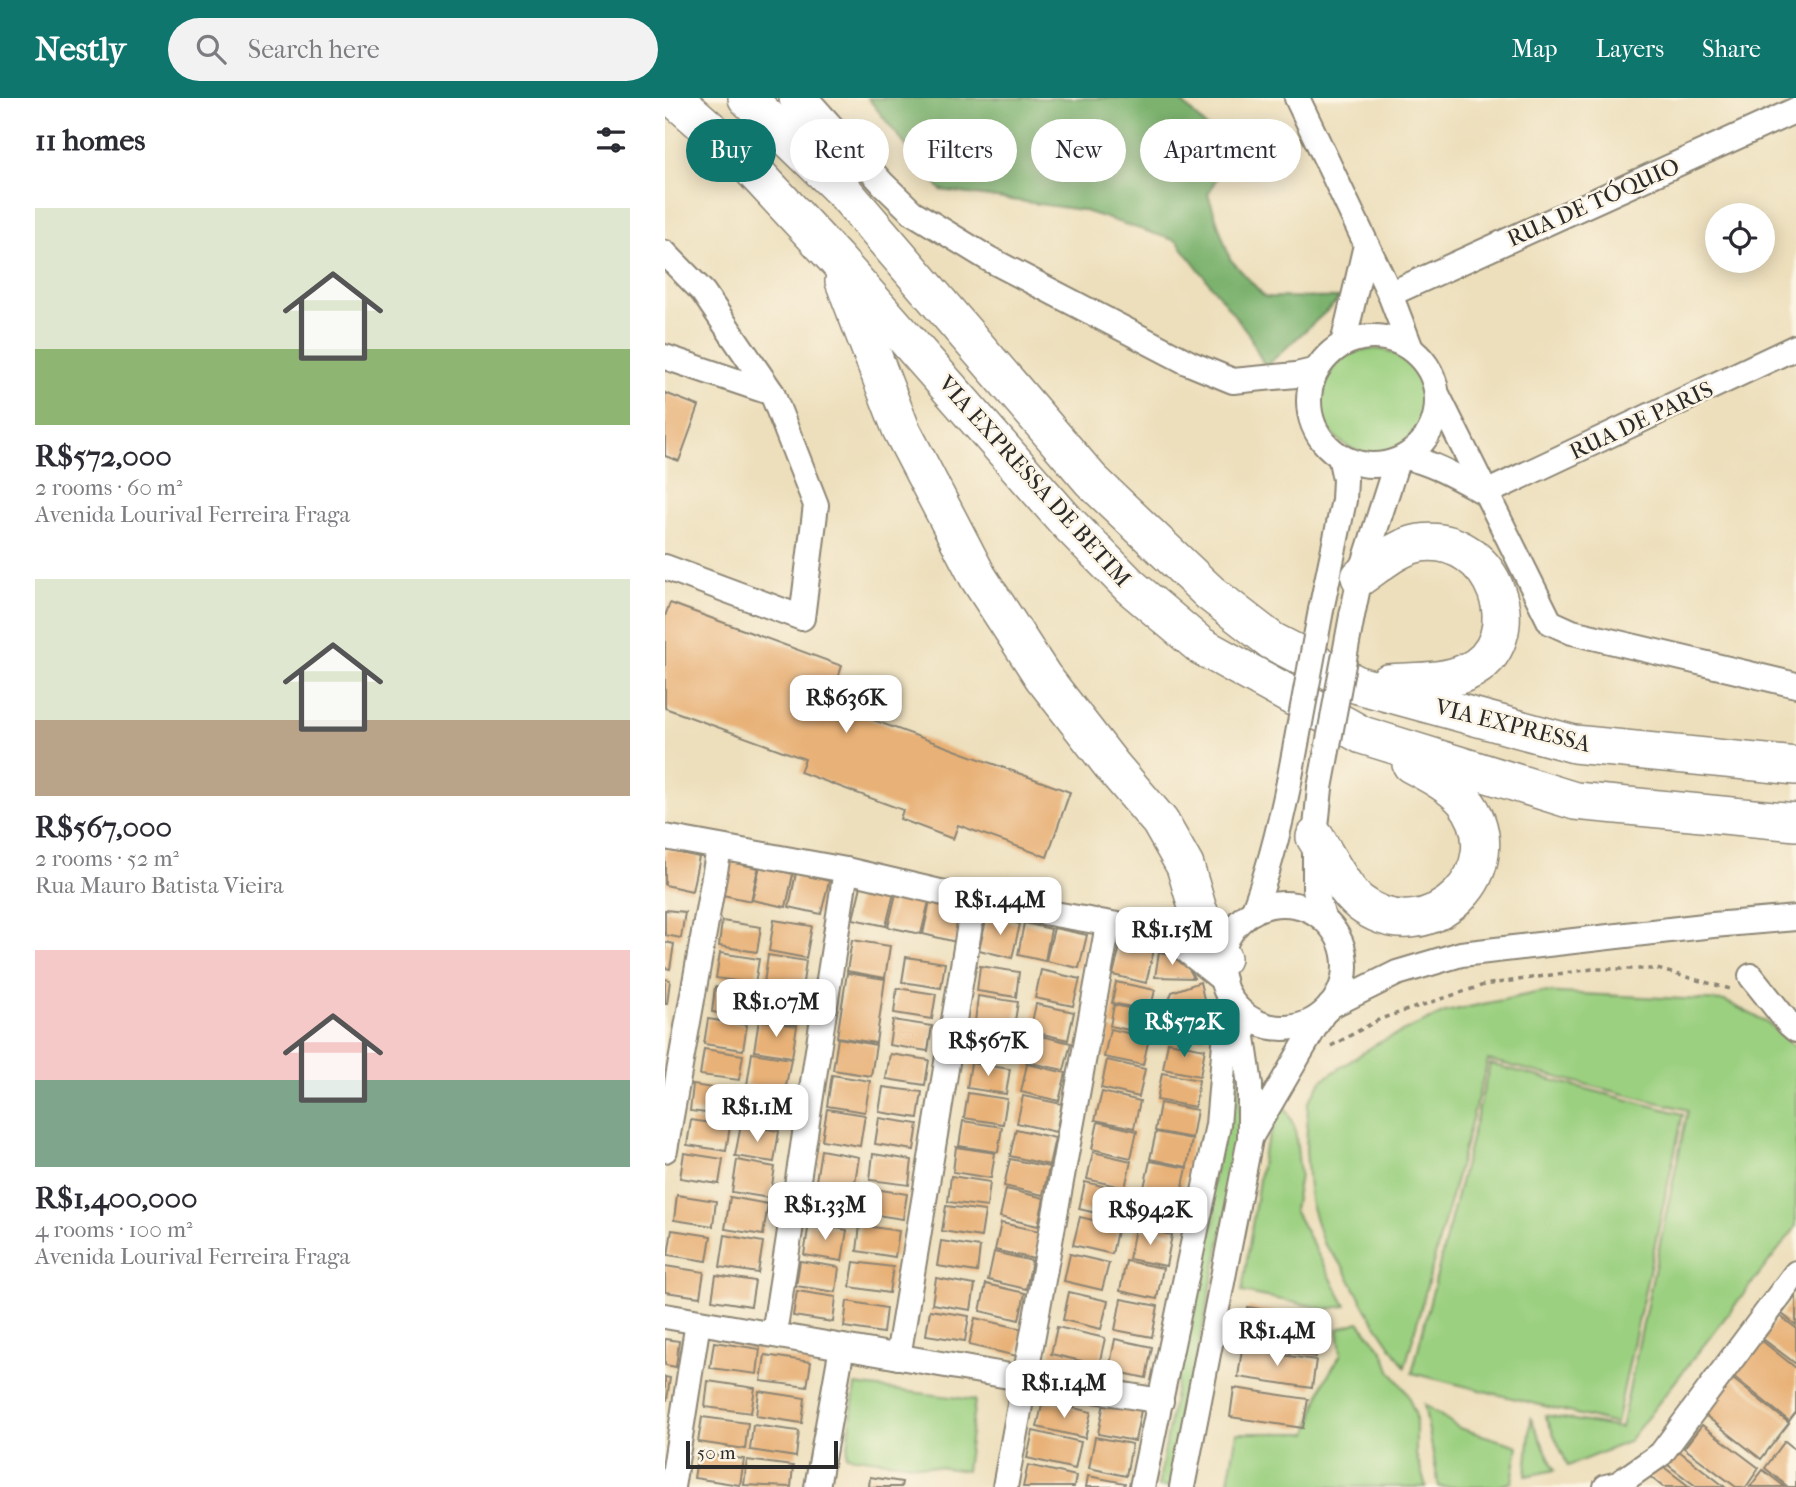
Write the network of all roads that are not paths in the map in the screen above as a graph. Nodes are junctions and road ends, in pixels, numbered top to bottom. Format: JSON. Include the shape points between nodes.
{"nodes":[{"id":1,"x":674,"y":98,"type":"edge"},
{"id":2,"x":747,"y":98,"type":"edge"},
{"id":3,"x":798,"y":98,"type":"edge"},
{"id":4,"x":806,"y":98,"type":"edge"},
{"id":5,"x":1304,"y":100,"type":"edge"},
{"id":6,"x":1796,"y":110,"type":"edge"},
{"id":7,"x":846,"y":194,"type":"junction"},
{"id":8,"x":1366,"y":246,"type":"junction"},
{"id":9,"x":665,"y":253,"type":"edge"},
{"id":10,"x":835,"y":258,"type":"junction"},
{"id":11,"x":1390,"y":294,"type":"junction"},
{"id":12,"x":1343,"y":344,"type":"junction"},
{"id":13,"x":1796,"y":347,"type":"edge"},
{"id":14,"x":1411,"y":348,"type":"junction"},
{"id":15,"x":665,"y":357,"type":"edge"},
{"id":16,"x":1317,"y":370,"type":"junction"},
{"id":17,"x":772,"y":393,"type":"junction"},
{"id":18,"x":1438,"y":396,"type":"junction"},
{"id":19,"x":1340,"y":456,"type":"junction"},
{"id":20,"x":1401,"y":459,"type":"junction"},
{"id":21,"x":1486,"y":493,"type":"junction"},
{"id":22,"x":665,"y":567,"type":"edge"},
{"id":23,"x":1360,"y":577,"type":"junction"},
{"id":24,"x":1358,"y":685,"type":"junction"},
{"id":25,"x":1796,"y":685,"type":"edge"},
{"id":26,"x":1362,"y":735,"type":"junction"},
{"id":27,"x":1796,"y":766,"type":"edge"},
{"id":28,"x":1796,"y":822,"type":"edge"},
{"id":29,"x":665,"y":837,"type":"edge"},
{"id":30,"x":1315,"y":838,"type":"junction"},
{"id":31,"x":719,"y":849,"type":"junction"},
{"id":32,"x":846,"y":870,"type":"junction"},
{"id":33,"x":974,"y":900,"type":"junction"},
{"id":34,"x":1198,"y":910,"type":"junction"},
{"id":35,"x":1253,"y":912,"type":"junction"},
{"id":36,"x":1323,"y":918,"type":"junction"},
{"id":37,"x":1796,"y":918,"type":"edge"},
{"id":38,"x":1108,"y":925,"type":"junction"},
{"id":39,"x":1158,"y":932,"type":"junction"},
{"id":40,"x":1751,"y":976,"type":"road end"},
{"id":41,"x":1228,"y":986,"type":"junction"},
{"id":42,"x":1327,"y":1010,"type":"junction"},
{"id":43,"x":1796,"y":1030,"type":"edge"},
{"id":44,"x":1250,"y":1139,"type":"junction"},
{"id":45,"x":665,"y":1150,"type":"edge"},
{"id":46,"x":1796,"y":1273,"type":"edge"},
{"id":47,"x":665,"y":1316,"type":"edge"},
{"id":48,"x":698,"y":1322,"type":"junction"},
{"id":49,"x":774,"y":1334,"type":"junction"},
{"id":50,"x":842,"y":1346,"type":"junction"},
{"id":51,"x":898,"y":1357,"type":"junction"},
{"id":52,"x":1026,"y":1380,"type":"junction"},
{"id":53,"x":1161,"y":1401,"type":"junction"},
{"id":54,"x":672,"y":1487,"type":"edge"},
{"id":55,"x":817,"y":1487,"type":"edge"},
{"id":56,"x":1005,"y":1487,"type":"edge"},
{"id":57,"x":1143,"y":1487,"type":"edge"},
{"id":58,"x":1182,"y":1487,"type":"edge"},
{"id":59,"x":1606,"y":1487,"type":"edge"}],
"edges":[{"from":1,"to":10,"type":"highway","name":"VIA EXPRESSA DE BETIM","via":[[739,155]]},
{"from":2,"to":7,"type":"highway","name":"VIA EXPRESSA DE BETIM"},
{"from":3,"to":7,"type":"highway"},
{"from":4,"to":16,"type":"street","via":[[912,212],[989,260],[1233,381]]},
{"from":5,"to":8,"type":"street"},
{"from":6,"to":11,"type":"street","name":"RUA DE TÓQUIO"},
{"from":7,"to":24,"type":"highway","name":"VIA EXPRESSA DE BETIM","via":[[1091,480],[1210,593],[1272,641]]},
{"from":8,"to":11,"type":"street"},
{"from":8,"to":12,"type":"street"},
{"from":9,"to":17,"type":"street","via":[[703,292]]},
{"from":10,"to":26,"type":"highway","name":"VIA EXPRESSA DE BETIM","via":[[1066,521],[1131,587],[1201,646]]},
{"from":10,"to":34,"type":"highway","via":[[901,429],[978,578],[1043,677],[1160,822],[1185,866]]},
{"from":11,"to":14,"type":"street"},
{"from":12,"to":14,"type":"street","via":[[1378,336]]},
{"from":12,"to":16,"type":"street"},
{"from":13,"to":21,"type":"street","name":"RUA DE PARIS"},
{"from":14,"to":18,"type":"street","via":[[1425,361]]},
{"from":15,"to":17,"type":"street"},
{"from":16,"to":19,"type":"street","via":[[1310,387],[1311,419],[1328,448]]},
{"from":17,"to":22,"type":"street","via":[[816,505],[802,618]]},
{"from":18,"to":20,"type":"street","via":[[1430,432]]},
{"from":18,"to":21,"type":"street"},
{"from":19,"to":20,"type":"street","via":[[1378,466]]},
{"from":19,"to":35,"type":"street","bridge":true,"via":[[1344,499],[1280,828]]},
{"from":20,"to":21,"type":"street","via":[[1420,460]]},
{"from":20,"to":23,"type":"street"},
{"from":21,"to":25,"type":"street","via":[[1549,622],[1572,632]]},
{"from":23,"to":24,"type":"highway","via":[[1398,550],[1421,543],[1444,544],[1466,553],[1484,568],[1496,588],[1501,611],[1498,635],[1488,656],[1468,672],[1440,680]]},
{"from":23,"to":30,"type":"street","bridge":true,"via":[[1320,788]]},
{"from":24,"to":27,"type":"highway","name":"VIA EXPRESSA","via":[[1574,744]]},
{"from":26,"to":28,"type":"highway","name":"VIA EXPRESSA DE BETIM","via":[[1575,801]]},
{"from":26,"to":30,"type":"highway","via":[[1447,785],[1464,801],[1476,822],[1480,845],[1477,869],[1466,891],[1448,907],[1427,917],[1403,920],[1380,915],[1359,902]]},
{"from":29,"to":31,"type":"street"},
{"from":30,"to":36,"type":"street","via":[[1315,889]]},
{"from":31,"to":32,"type":"street"},
{"from":31,"to":45,"type":"street"},
{"from":32,"to":33,"type":"street"},
{"from":32,"to":49,"type":"street"},
{"from":33,"to":38,"type":"street"},
{"from":33,"to":51,"type":"street"},
{"from":34,"to":39,"type":"street","via":[[1182,928]]},
{"from":34,"to":41,"type":"highway"},
{"from":35,"to":36,"type":"street","via":[[1289,904]]},
{"from":35,"to":41,"type":"street","via":[[1227,940]]},
{"from":36,"to":42,"type":"street","via":[[1343,950],[1345,970],[1341,990]]},
{"from":37,"to":42,"type":"street","via":[[1461,954],[1397,973]]},
{"from":38,"to":39,"type":"street"},
{"from":38,"to":52,"type":"street"},
{"from":39,"to":41,"type":"street"},
{"from":40,"to":43,"type":"street"},
{"from":41,"to":42,"type":"street","via":[[1254,1021],[1271,1027],[1307,1024]]},
{"from":41,"to":44,"type":"street","via":[[1250,1085]]},
{"from":41,"to":53,"type":"street","via":[[1218,1125]]},
{"from":42,"to":44,"type":"street"},
{"from":44,"to":58,"type":"street"},
{"from":46,"to":59,"type":"street","via":[[1661,1454],[1618,1484]]},
{"from":47,"to":48,"type":"street"},
{"from":48,"to":49,"type":"street"},
{"from":48,"to":54,"type":"street"},
{"from":49,"to":50,"type":"street"},
{"from":50,"to":51,"type":"street"},
{"from":50,"to":55,"type":"street"},
{"from":51,"to":52,"type":"street"},
{"from":52,"to":53,"type":"street"},
{"from":52,"to":56,"type":"street"},
{"from":53,"to":57,"type":"street"}]}
